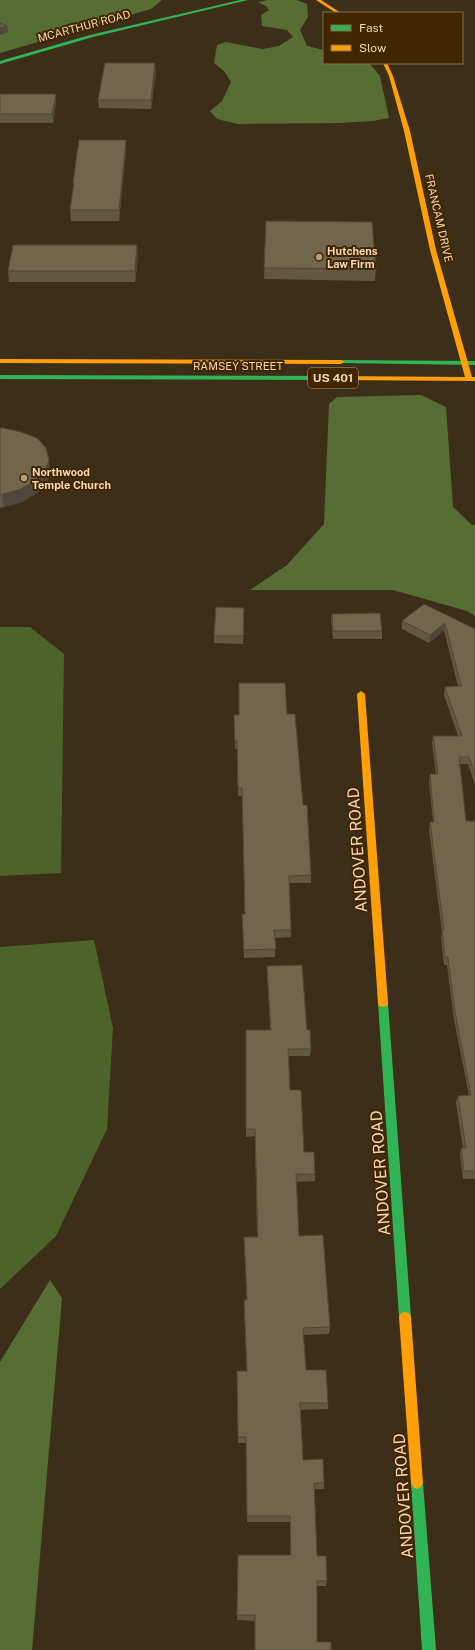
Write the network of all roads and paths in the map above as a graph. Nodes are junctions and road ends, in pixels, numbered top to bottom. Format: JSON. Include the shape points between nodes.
{"nodes":[{"id":1,"x":246,"y":0,"type":"edge"},
{"id":2,"x":318,"y":0,"type":"edge"},
{"id":3,"x":337,"y":12,"type":"edge"},
{"id":4,"x":0,"y":64,"type":"edge"},
{"id":5,"x":385,"y":64,"type":"edge"},
{"id":6,"x":0,"y":361,"type":"edge"},
{"id":7,"x":464,"y":363,"type":"junction"},
{"id":8,"x":475,"y":363,"type":"edge"},
{"id":9,"x":0,"y":377,"type":"edge"},
{"id":10,"x":472,"y":379,"type":"edge"},
{"id":11,"x":361,"y":694,"type":"dead end"},
{"id":12,"x":429,"y":1650,"type":"edge"}],
"edges":[{"from":1,"to":4,"type":"street","name":"MCARTHUR ROAD","via":[[113,30]]},
{"from":2,"to":3,"type":"street"},
{"from":5,"to":7,"type":"street","name":"FRANCAM DRIVE","via":[[407,131],[433,250]]},
{"from":6,"to":7,"type":"street","name":"RAMSEY STREET","number":"US 401"},
{"from":7,"to":8,"type":"street","name":"RAMSEY STREET","number":"US 401"},
{"from":7,"to":10,"type":"street","name":"FRANCAM DRIVE"},
{"from":9,"to":10,"type":"street","name":"RAMSEY STREET","number":"US 401"},
{"from":11,"to":12,"type":"street","name":"ANDOVER ROAD"}]}
